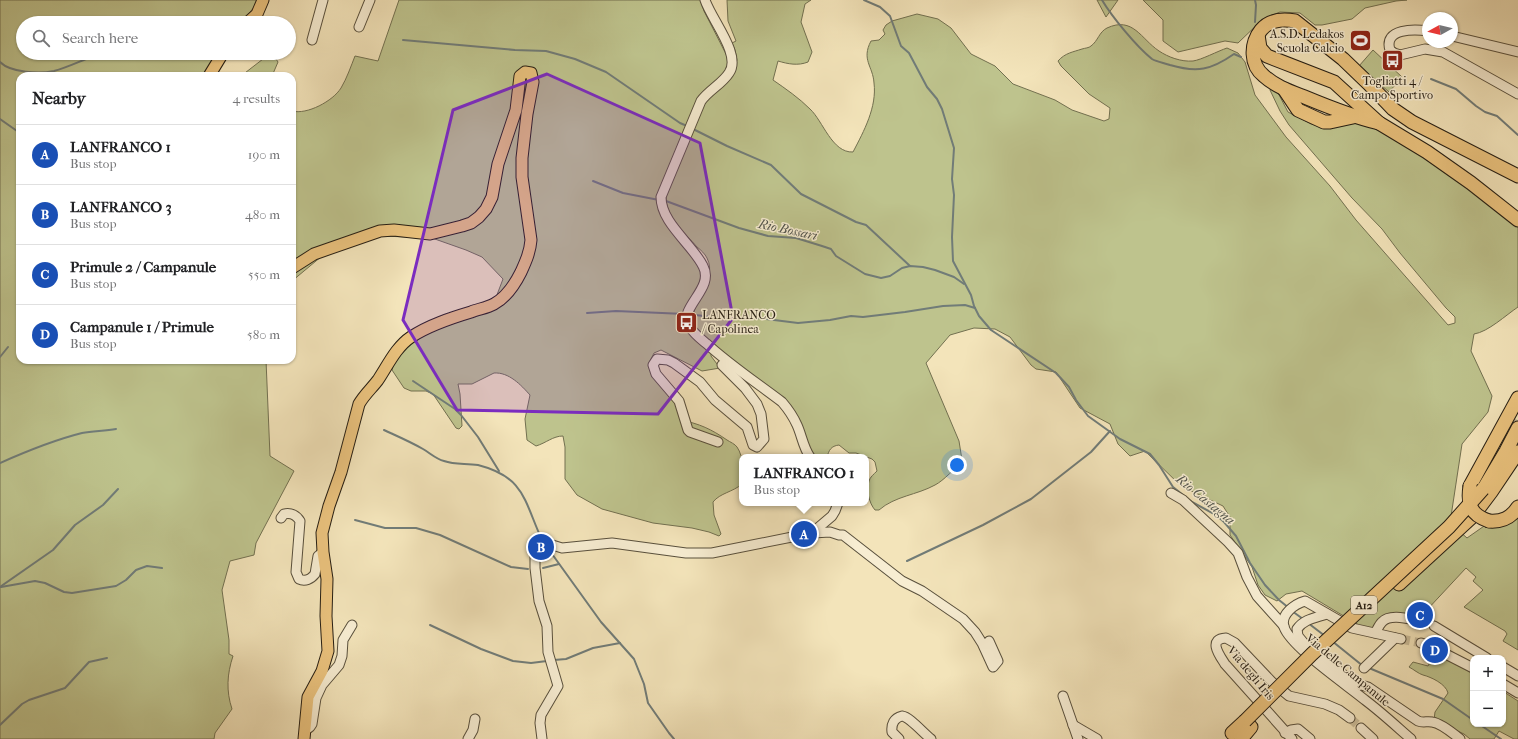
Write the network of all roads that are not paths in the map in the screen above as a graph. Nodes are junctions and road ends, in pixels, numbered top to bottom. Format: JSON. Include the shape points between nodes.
{"nodes":[{"id":1,"x":264,"y":0,"type":"edge"},
{"id":2,"x":323,"y":0,"type":"edge"},
{"id":3,"x":370,"y":0,"type":"edge"},
{"id":4,"x":705,"y":0,"type":"edge"},
{"id":5,"x":255,"y":16,"type":"edge"},
{"id":6,"x":359,"y":27,"type":"dead end"},
{"id":7,"x":1422,"y":31,"type":"edge"},
{"id":8,"x":1258,"y":35,"type":"junction"},
{"id":9,"x":1458,"y":37,"type":"edge"},
{"id":10,"x":312,"y":40,"type":"dead end"},
{"id":11,"x":1518,"y":52,"type":"edge"},
{"id":12,"x":219,"y":60,"type":"edge"},
{"id":13,"x":211,"y":72,"type":"edge"},
{"id":14,"x":1518,"y":94,"type":"edge"},
{"id":15,"x":1379,"y":123,"type":"junction"},
{"id":16,"x":1518,"y":176,"type":"edge"},
{"id":17,"x":1518,"y":220,"type":"edge"},
{"id":18,"x":296,"y":265,"type":"edge"},
{"id":19,"x":718,"y":354,"type":"junction"},
{"id":20,"x":1518,"y":398,"type":"edge"},
{"id":21,"x":1513,"y":429,"type":"tunnel mouth"},
{"id":22,"x":718,"y":442,"type":"dead end"},
{"id":23,"x":1517,"y":452,"type":"edge"},
{"id":24,"x":808,"y":454,"type":"edge"},
{"id":25,"x":1171,"y":493,"type":"dead end"},
{"id":26,"x":837,"y":506,"type":"edge"},
{"id":27,"x":1518,"y":507,"type":"edge"},
{"id":28,"x":281,"y":518,"type":"dead end"},
{"id":29,"x":812,"y":533,"type":"junction"},
{"id":30,"x":323,"y":552,"type":"junction"},
{"id":31,"x":1327,"y":614,"type":"junction"},
{"id":32,"x":1420,"y":621,"type":"tunnel mouth"},
{"id":33,"x":352,"y":625,"type":"dead end"},
{"id":34,"x":1284,"y":626,"type":"junction"},
{"id":35,"x":1434,"y":626,"type":"tunnel mouth"},
{"id":36,"x":1375,"y":633,"type":"junction"},
{"id":37,"x":989,"y":641,"type":"dead end"},
{"id":38,"x":1421,"y":643,"type":"tunnel mouth"},
{"id":39,"x":1482,"y":655,"type":"edge"},
{"id":40,"x":1470,"y":666,"type":"edge"},
{"id":41,"x":1364,"y":668,"type":"dead end"},
{"id":42,"x":1506,"y":669,"type":"edge"},
{"id":43,"x":1518,"y":676,"type":"edge"},
{"id":44,"x":1506,"y":686,"type":"edge"},
{"id":45,"x":1518,"y":693,"type":"edge"},
{"id":46,"x":1063,"y":696,"type":"dead end"},
{"id":47,"x":1350,"y":718,"type":"tunnel mouth"},
{"id":48,"x":474,"y":719,"type":"dead end"},
{"id":49,"x":1248,"y":724,"type":"junction"},
{"id":50,"x":1073,"y":725,"type":"junction"},
{"id":51,"x":1361,"y":728,"type":"tunnel mouth"},
{"id":52,"x":305,"y":734,"type":"edge"},
{"id":53,"x":1237,"y":736,"type":"edge"},
{"id":54,"x":1288,"y":736,"type":"edge"},
{"id":55,"x":468,"y":739,"type":"edge"},
{"id":56,"x":542,"y":739,"type":"edge"},
{"id":57,"x":900,"y":739,"type":"edge"},
{"id":58,"x":932,"y":739,"type":"edge"},
{"id":59,"x":1078,"y":739,"type":"edge"},
{"id":60,"x":1098,"y":739,"type":"edge"},
{"id":61,"x":1310,"y":739,"type":"edge"},
{"id":62,"x":1373,"y":739,"type":"edge"},
{"id":63,"x":1412,"y":739,"type":"edge"},
{"id":64,"x":1460,"y":739,"type":"edge"}],
"edges":[{"from":1,"to":5,"type":"main road"},
{"from":2,"to":10,"type":"street"},
{"from":3,"to":6,"type":"street"},
{"from":4,"to":19,"type":"street","via":[[730,49],[732,67],[726,77],[701,101],[661,200],[669,219],[701,262],[706,273],[705,281],[688,312],[688,324],[697,336]]},
{"from":7,"to":14,"type":"street","via":[[1396,33],[1389,41],[1390,50],[1400,55],[1425,49],[1443,52]]},
{"from":8,"to":15,"type":"highway","via":[[1260,48],[1267,56],[1334,82]]},
{"from":8,"to":15,"type":"highway","via":[[1252,50],[1254,64],[1263,76],[1284,89],[1354,117]]},
{"from":8,"to":16,"type":"highway","via":[[1268,24],[1286,19],[1295,21],[1342,59],[1393,109],[1412,122]]},
{"from":9,"to":11,"type":"street"},
{"from":12,"to":13,"type":"main road"},
{"from":15,"to":17,"type":"highway","via":[[1427,152]]},
{"from":18,"to":30,"type":"main road","via":[[314,254],[380,231],[430,234],[471,223],[479,217],[492,197],[498,164],[516,110],[520,76],[525,72],[531,73],[533,82],[522,158],[522,178],[531,240],[527,260],[511,289],[493,304],[433,325],[411,337],[396,351],[363,396],[329,506],[322,534]]},
{"from":19,"to":22,"type":"street","via":[[717,360],[732,373],[759,408],[764,439],[757,447],[753,445],[744,424],[715,400],[700,382],[668,360],[657,359],[653,365],[656,374],[680,401],[688,430]]},
{"from":19,"to":24,"type":"street","via":[[782,402],[798,426]]},
{"from":20,"to":27,"type":"highway","bridge":true,"via":[[1470,486],[1468,495],[1472,509],[1477,515],[1489,521],[1496,522],[1509,518]]},
{"from":21,"to":49,"type":"highway","number":"A12","bridge":true,"via":[[1483,489],[1449,527],[1312,654]]},
{"from":23,"to":49,"type":"highway","number":"A12","via":[[1473,516]]},
{"from":25,"to":34,"type":"street","via":[[1183,500],[1238,553],[1257,596]]},
{"from":26,"to":29,"type":"street","via":[[832,516]]},
{"from":28,"to":30,"type":"street","via":[[284,514],[290,513],[300,521],[296,572],[299,579],[304,580],[315,574],[318,556]]},
{"from":29,"to":37,"type":"street","via":[[830,532],[843,535],[902,581],[963,619],[976,632],[993,667],[998,661]]},
{"from":29,"to":56,"type":"street","via":[[712,553],[686,553],[612,543],[562,548],[546,543],[538,545],[535,568],[539,601],[547,626],[548,652],[558,686],[541,715]]},
{"from":30,"to":52,"type":"main road","via":[[328,579],[328,651],[322,671],[308,697]]},
{"from":31,"to":34,"type":"street","name":"Via delle Campanule","via":[[1305,601],[1290,609]]},
{"from":31,"to":36,"type":"street","name":"Via delle Campanule","via":[[1352,628]]},
{"from":31,"to":64,"type":"street","via":[[1301,624],[1297,629],[1298,636],[1303,642],[1354,683],[1368,687],[1418,721],[1439,724]]},
{"from":32,"to":36,"type":"street","via":[[1389,618],[1382,622]]},
{"from":33,"to":52,"type":"street","via":[[343,640],[339,665],[322,685],[316,698],[312,724]]},
{"from":34,"to":63,"type":"street","name":"Via delle Campanule","via":[[1305,652]]},
{"from":35,"to":39,"type":"street"},
{"from":36,"to":41,"type":"street","name":"Via delle Campanule","via":[[1398,638]]},
{"from":38,"to":40,"type":"street"},
{"from":42,"to":43,"type":"street"},
{"from":44,"to":45,"type":"street"},
{"from":46,"to":50,"type":"street"},
{"from":47,"to":54,"type":"street","name":"Via degli Iris","via":[[1325,704],[1289,696],[1235,643],[1226,638],[1217,641],[1215,647],[1218,653]]},
{"from":48,"to":55,"type":"street","via":[[473,730]]},
{"from":49,"to":53,"type":"highway","number":"A12"},
{"from":50,"to":59,"type":"street"},
{"from":50,"to":60,"type":"street"},
{"from":51,"to":62,"type":"street"},
{"from":54,"to":61,"type":"street","name":"Via degli Iris","via":[[1291,730],[1298,729]]},
{"from":57,"to":58,"type":"street","via":[[892,732],[893,723],[899,717],[905,717]]}]}
